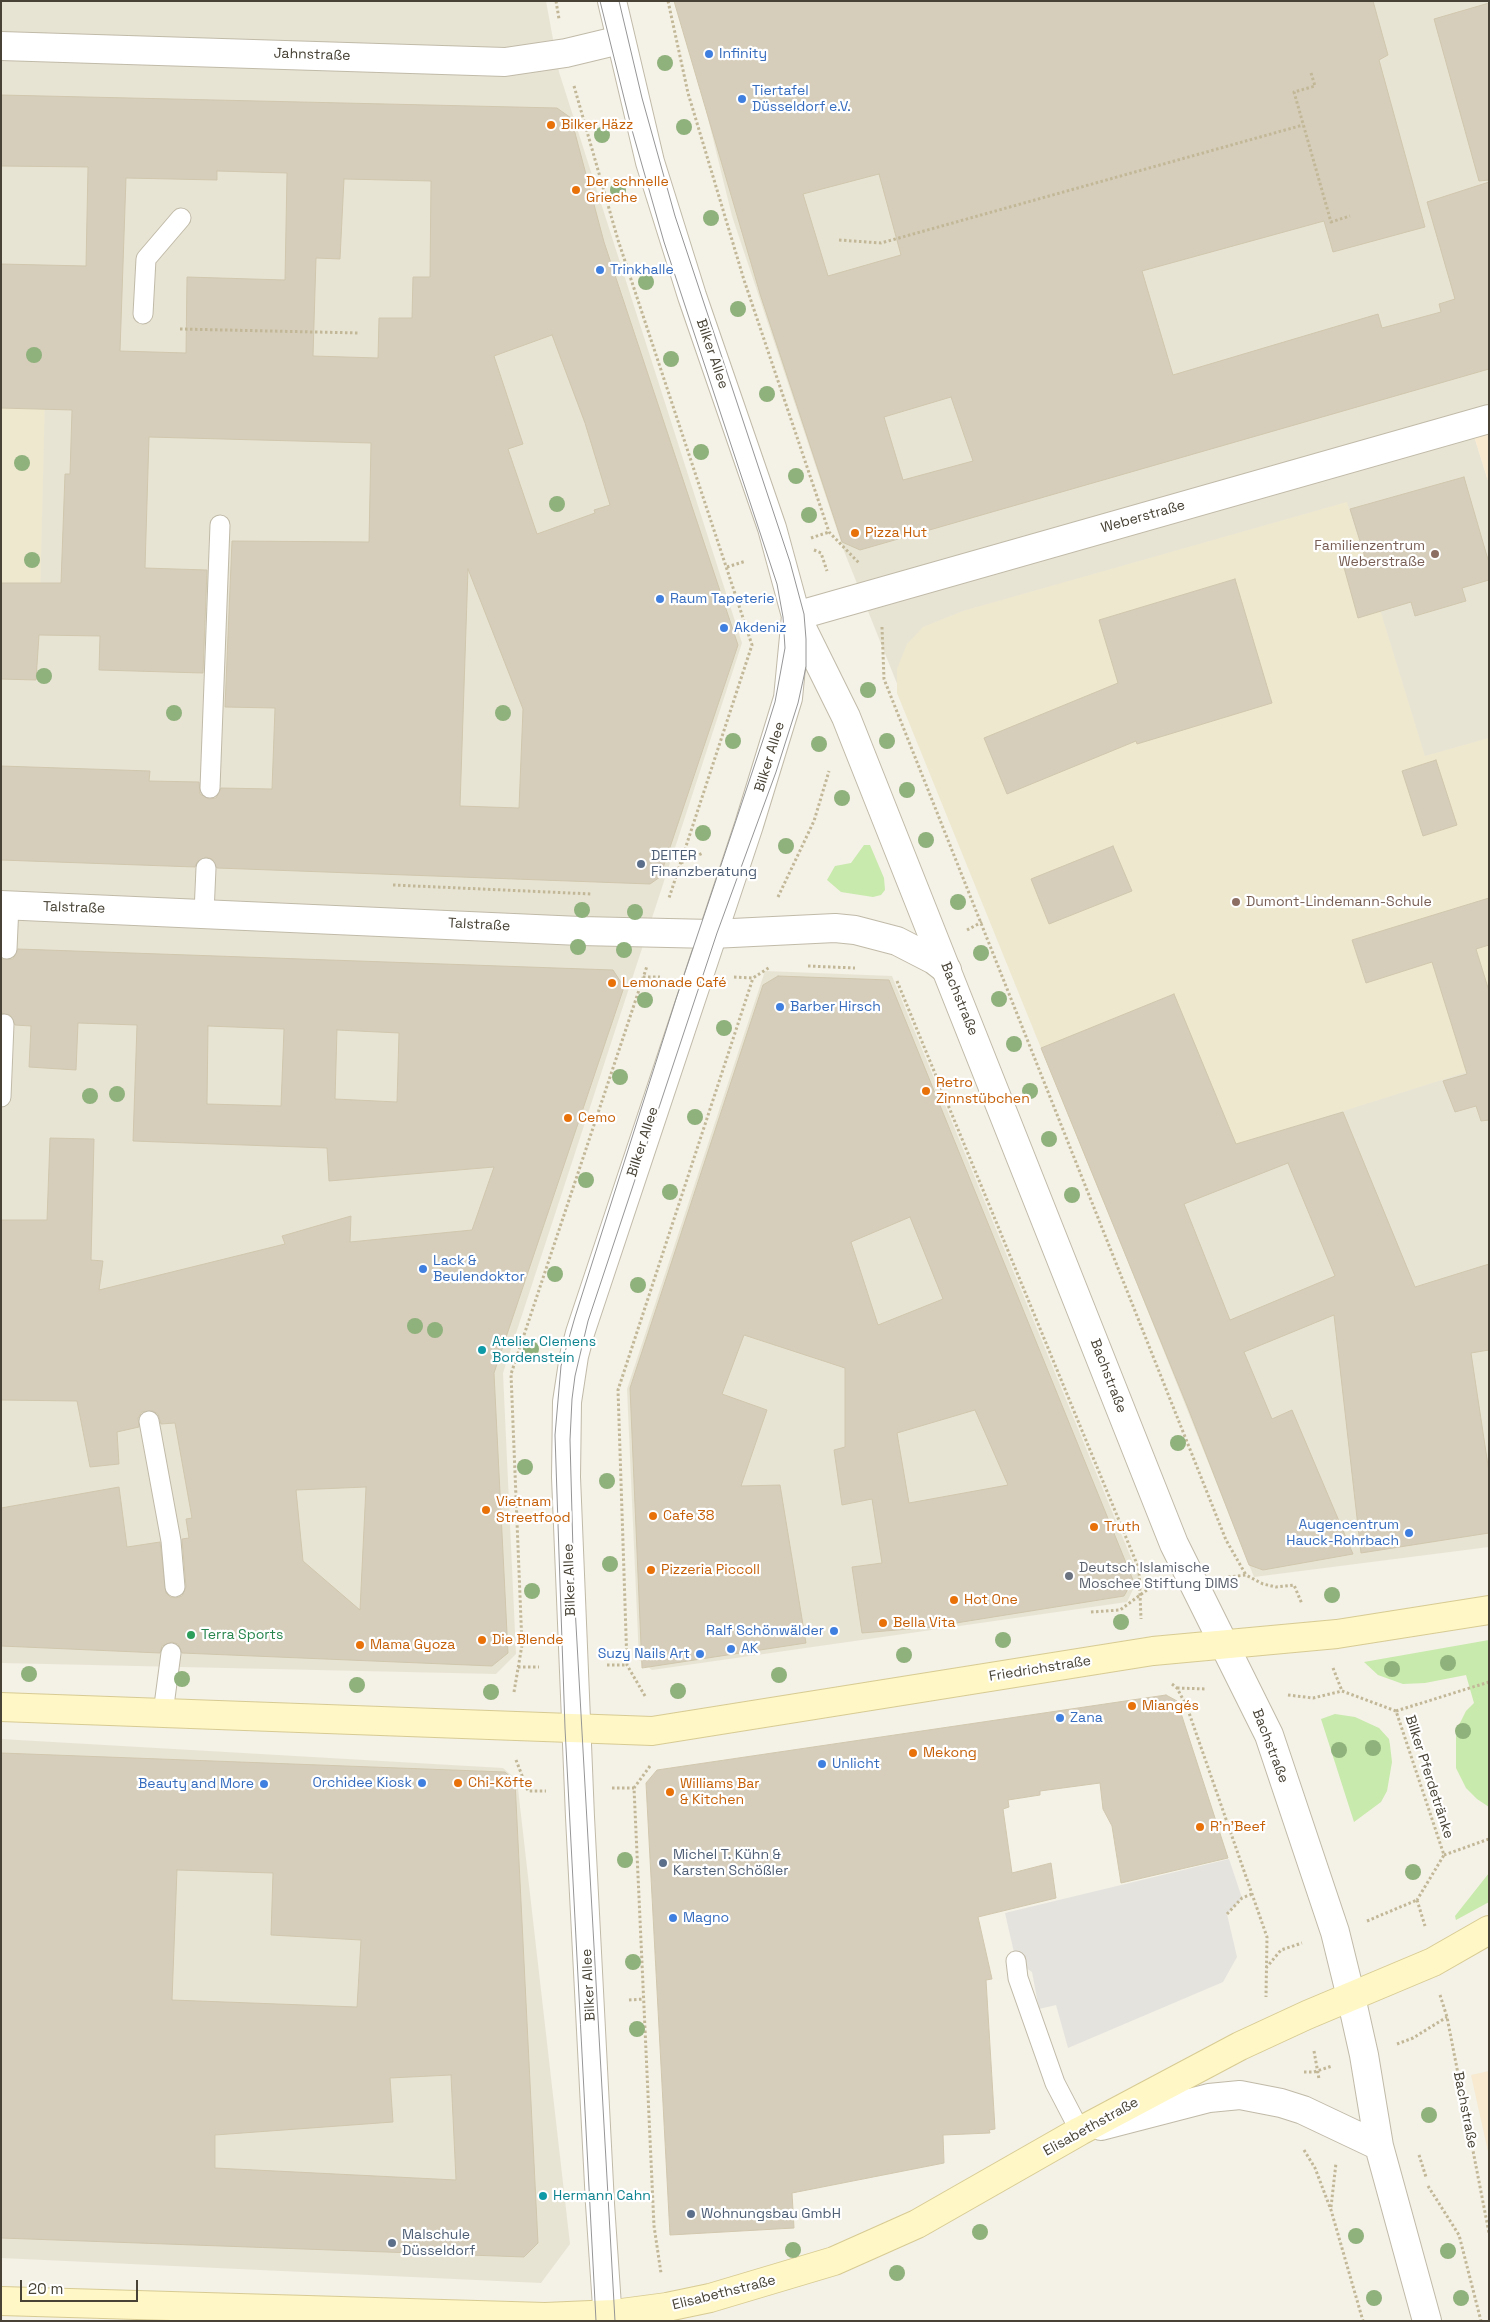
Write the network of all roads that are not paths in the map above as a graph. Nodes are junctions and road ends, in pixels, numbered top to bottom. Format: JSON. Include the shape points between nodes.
{"nodes":[{"id":1,"x":612,"y":1,"type":"edge"},
{"id":2,"x":620,"y":40,"type":"junction"},
{"id":3,"x":1,"y":46,"type":"edge"},
{"id":4,"x":181,"y":218,"type":"dead end"},
{"id":5,"x":143,"y":314,"type":"dead end"},
{"id":6,"x":1489,"y":419,"type":"edge"},
{"id":7,"x":220,"y":525,"type":"dead end"},
{"id":8,"x":796,"y":616,"type":"junction"},
{"id":9,"x":210,"y":788,"type":"dead end"},
{"id":10,"x":206,"y":868,"type":"dead end"},
{"id":11,"x":5,"y":905,"type":"edge"},
{"id":12,"x":204,"y":913,"type":"junction"},
{"id":13,"x":712,"y":934,"type":"junction"},
{"id":14,"x":7,"y":949,"type":"dead end"},
{"id":15,"x":947,"y":970,"type":"junction"},
{"id":16,"x":4,"y":1024,"type":"dead end"},
{"id":17,"x":1,"y":1098,"type":"edge"},
{"id":18,"x":149,"y":1421,"type":"dead end"},
{"id":19,"x":175,"y":1587,"type":"dead end"},
{"id":20,"x":1489,"y":1610,"type":"edge"},
{"id":21,"x":1224,"y":1645,"type":"junction"},
{"id":22,"x":171,"y":1653,"type":"dead end"},
{"id":23,"x":1,"y":1707,"type":"edge"},
{"id":24,"x":164,"y":1713,"type":"junction"},
{"id":25,"x":584,"y":1729,"type":"junction"},
{"id":26,"x":1489,"y":1930,"type":"edge"},
{"id":27,"x":1016,"y":1961,"type":"dead end"},
{"id":28,"x":1351,"y":1997,"type":"junction"},
{"id":29,"x":1080,"y":2131,"type":"junction"},
{"id":30,"x":1380,"y":2146,"type":"junction"},
{"id":31,"x":1,"y":2301,"type":"edge"},
{"id":32,"x":608,"y":2318,"type":"edge"},
{"id":33,"x":1427,"y":2321,"type":"edge"}],
"edges":[{"from":1,"to":2,"type":"street","name":"Bilker Allee"},
{"from":2,"to":3,"type":"street","name":"Jahnstraße","via":[[566,53],[505,62]]},
{"from":2,"to":8,"type":"street","name":"Bilker Allee","via":[[659,189],[692,296],[772,528]]},
{"from":4,"to":5,"type":"lane","via":[[146,259]]},
{"from":6,"to":8,"type":"street","name":"Weberstraße"},
{"from":7,"to":9,"type":"lane"},
{"from":8,"to":13,"type":"street","name":"Bilker Allee","via":[[788,698]]},
{"from":8,"to":15,"type":"street","name":"Bachstraße","via":[[846,717]]},
{"from":10,"to":12,"type":"lane"},
{"from":11,"to":12,"type":"street","name":"Talstraße"},
{"from":11,"to":14,"type":"lane"},
{"from":12,"to":13,"type":"street","name":"Talstraße"},
{"from":13,"to":15,"type":"street","name":"Talstraße","via":[[836,928],[855,930],[898,941]]},
{"from":13,"to":25,"type":"street","name":"Bilker Allee","via":[[574,1356],[565,1434]]},
{"from":15,"to":21,"type":"street","name":"Bachstraße","via":[[1174,1544]]},
{"from":16,"to":17,"type":"lane"},
{"from":18,"to":19,"type":"lane","via":[[171,1542]]},
{"from":20,"to":21,"type":"main road","name":"Friedrichstraße","via":[[1337,1634]]},
{"from":21,"to":25,"type":"main road","name":"Friedrichstraße","via":[[1153,1651],[652,1731]]},
{"from":21,"to":28,"type":"street","name":"Bachstraße","via":[[1269,1735],[1335,1932]]},
{"from":22,"to":24,"type":"lane"},
{"from":23,"to":24,"type":"main road","name":"Friedrichstraße"},
{"from":24,"to":25,"type":"main road","name":"Friedrichstraße"},
{"from":25,"to":32,"type":"street","name":"Bilker Allee","via":[[600,2204]]},
{"from":26,"to":28,"type":"main road","via":[[1433,1962]]},
{"from":27,"to":29,"type":"lane","via":[[1018,1978],[1055,2083]]},
{"from":28,"to":29,"type":"main road","name":"Elisabethstraße","via":[[1240,2046]]},
{"from":28,"to":30,"type":"street","name":"Bachstraße"},
{"from":29,"to":30,"type":"street","via":[[1209,2098],[1240,2095],[1303,2110]]},
{"from":29,"to":32,"type":"main road","name":"Elisabethstraße","via":[[917,2224],[860,2251],[776,2280],[710,2298]]},
{"from":30,"to":33,"type":"street","name":"Bachstraße"},
{"from":31,"to":32,"type":"main road","name":"Elisabethstraße"}]}
